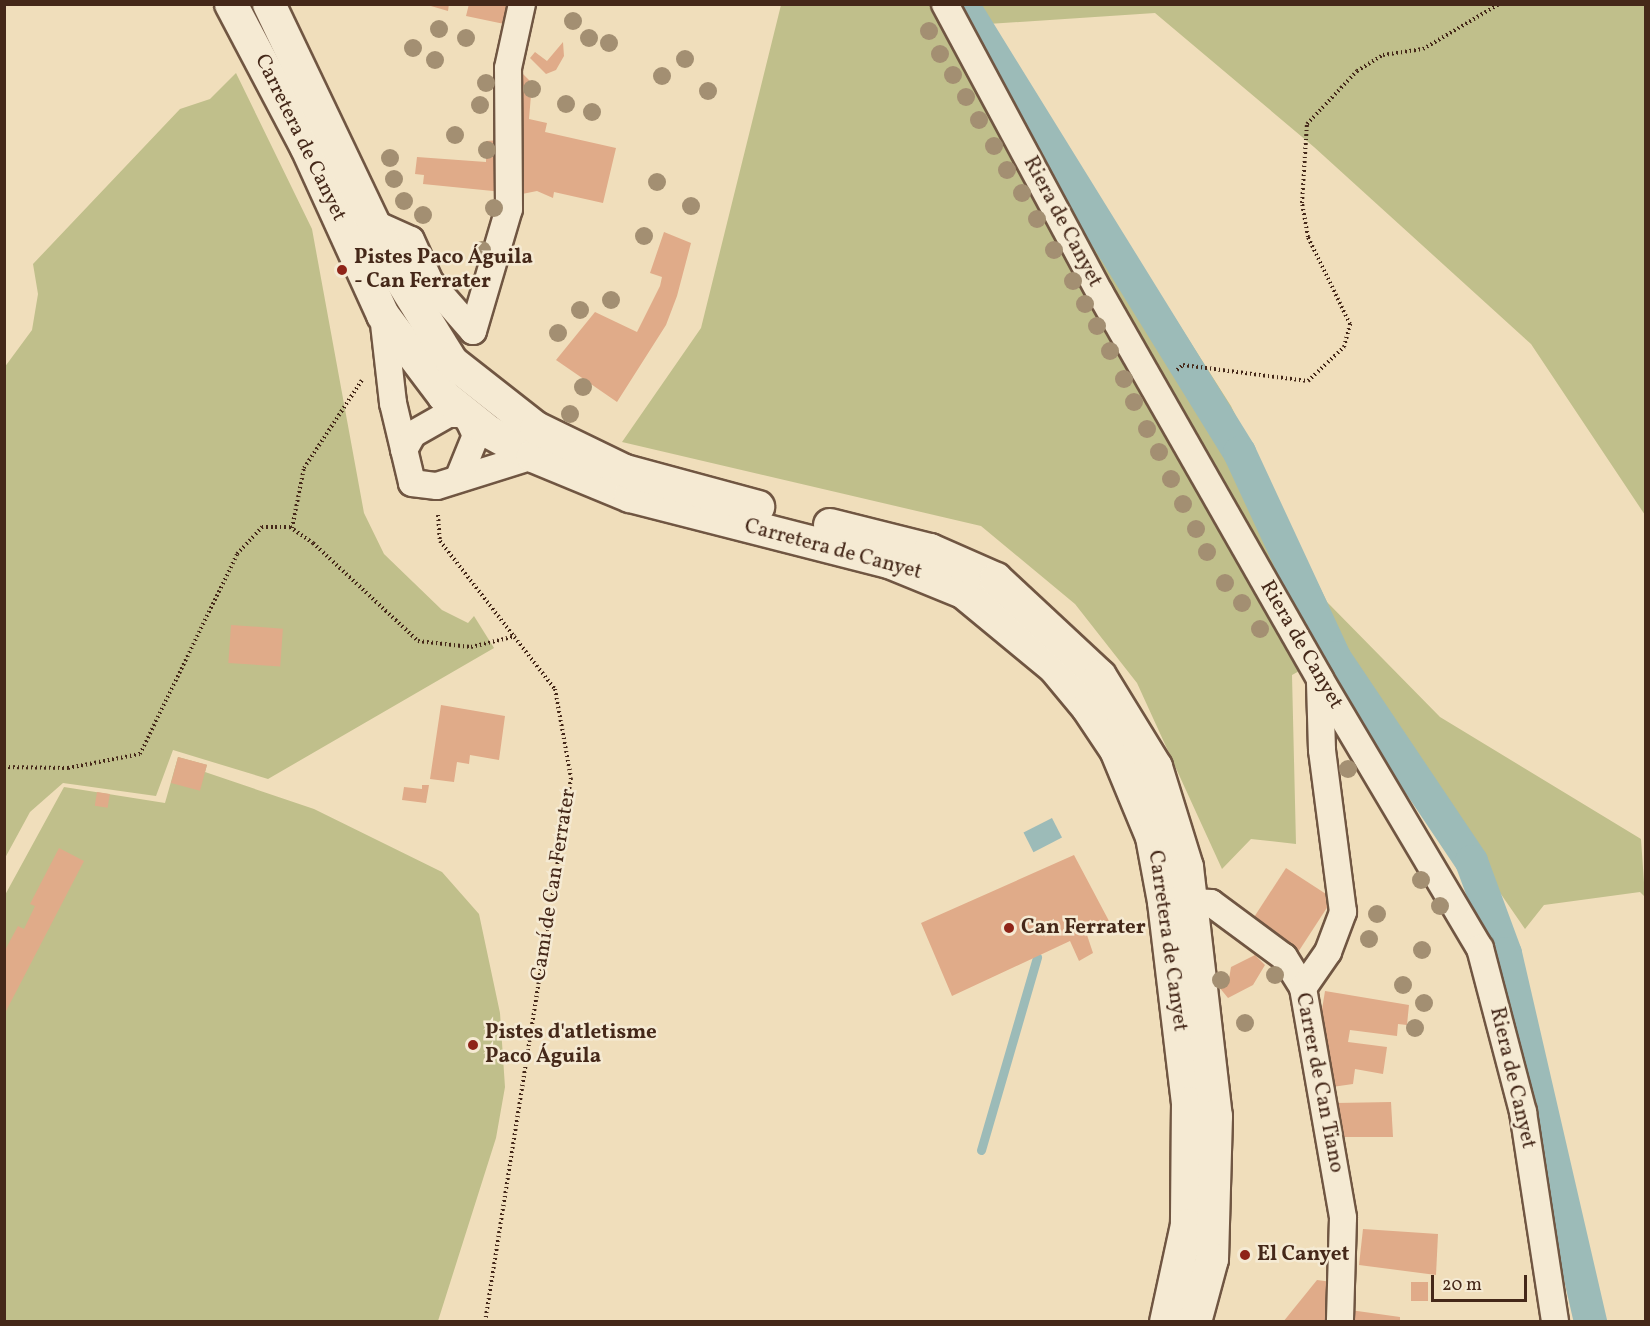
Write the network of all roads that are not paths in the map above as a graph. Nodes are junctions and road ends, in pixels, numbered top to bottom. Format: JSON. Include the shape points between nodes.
{"nodes":[{"id":1,"x":231,"y":4,"type":"edge"},
{"id":2,"x":269,"y":4,"type":"edge"},
{"id":3,"x":522,"y":4,"type":"edge"},
{"id":4,"x":945,"y":4,"type":"edge"},
{"id":5,"x":375,"y":224,"type":"junction"},
{"id":6,"x":414,"y":302,"type":"junction"},
{"id":7,"x":383,"y":315,"type":"junction"},
{"id":8,"x":466,"y":414,"type":"junction"},
{"id":9,"x":404,"y":450,"type":"junction"},
{"id":10,"x":533,"y":456,"type":"junction"},
{"id":11,"x":625,"y":471,"type":"junction"},
{"id":12,"x":448,"y":482,"type":"junction"},
{"id":13,"x":1320,"y":680,"type":"junction"},
{"id":14,"x":1192,"y":902,"type":"junction"},
{"id":15,"x":1303,"y":988,"type":"junction"},
{"id":16,"x":1179,"y":1026,"type":"junction"},
{"id":17,"x":1166,"y":1322,"type":"edge"},
{"id":18,"x":1195,"y":1322,"type":"edge"},
{"id":19,"x":1340,"y":1322,"type":"edge"},
{"id":20,"x":1555,"y":1322,"type":"edge"}],
"edges":[{"from":1,"to":7,"type":"street","name":"Carretera de Canyet","via":[[306,146]]},
{"from":2,"to":5,"type":"street","name":"Carretera de Canyet"},
{"from":3,"to":5,"type":"street","via":[[508,68],[509,209],[473,331],[430,282],[411,240]]},
{"from":4,"to":13,"type":"street","name":"Riera de Canyet","via":[[1155,389]]},
{"from":5,"to":6,"type":"street","name":"Carretera de Canyet"},
{"from":6,"to":8,"type":"street","via":[[418,334],[462,390]]},
{"from":6,"to":11,"type":"street","name":"Carretera de Canyet","via":[[452,362],[482,388],[536,428]]},
{"from":7,"to":8,"type":"street","name":"Carretera de Canyet","via":[[417,366]]},
{"from":7,"to":9,"type":"street"},
{"from":8,"to":9,"type":"street","via":[[448,414],[413,434]]},
{"from":8,"to":10,"type":"street","name":"Carretera de Canyet"},
{"from":8,"to":11,"type":"street","via":[[483,414],[539,446],[608,474]]},
{"from":8,"to":12,"type":"street","via":[[476,435]]},
{"from":9,"to":12,"type":"street","via":[[412,483]]},
{"from":10,"to":12,"type":"street"},
{"from":10,"to":16,"type":"street","name":"Carretera de Canyet","via":[[630,496],[930,577],[963,592],[1008,624],[1054,667],[1120,761],[1152,837]]},
{"from":11,"to":14,"type":"street","name":"Carretera de Canyet","via":[[930,550],[969,564],[1021,598],[1100,676],[1141,738],[1170,800]]},
{"from":13,"to":15,"type":"street","via":[[1322,750],[1343,912],[1328,952]]},
{"from":13,"to":20,"type":"street","name":"Riera de Canyet","via":[[1480,948],[1523,1112]]},
{"from":14,"to":15,"type":"street","name":"Carrer de Can Tiano","via":[[1211,903],[1284,957]]},
{"from":14,"to":16,"type":"street","via":[[1179,917],[1190,1011]]},
{"from":14,"to":18,"type":"street","name":"Carretera de Canyet","via":[[1218,1157],[1212,1258]]},
{"from":15,"to":19,"type":"street","name":"Carrer de Can Tiano","via":[[1343,1218]]},
{"from":16,"to":17,"type":"street","name":"Carretera de Canyet","via":[[1188,1103],[1187,1225]]}]}
